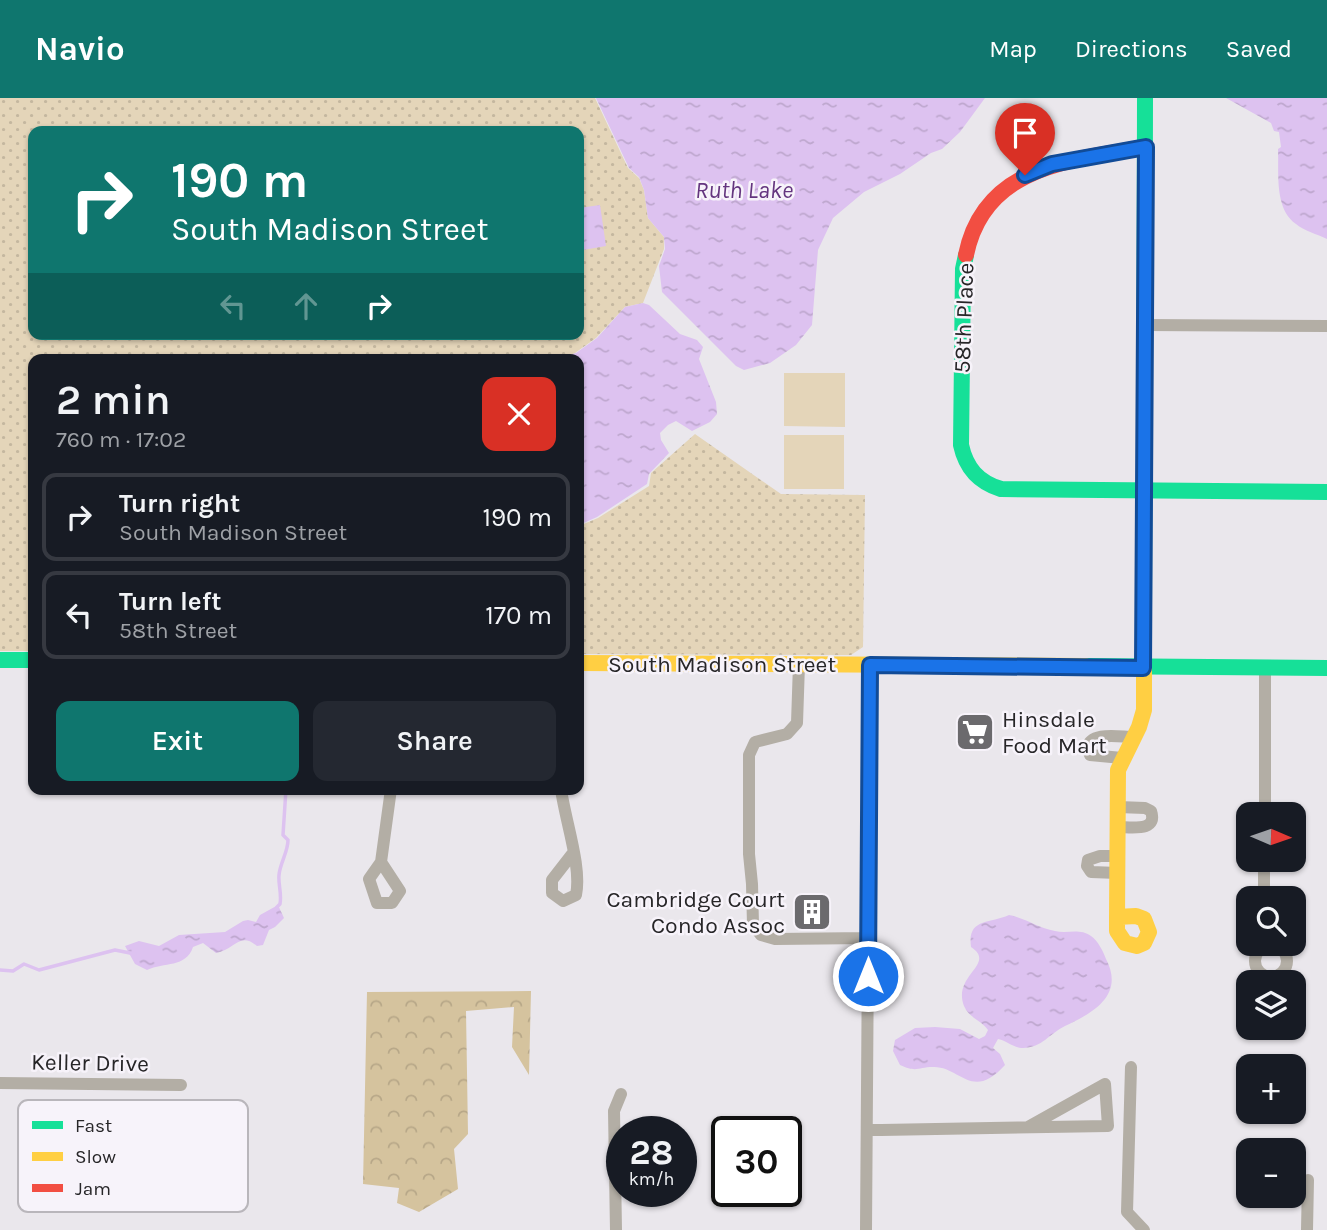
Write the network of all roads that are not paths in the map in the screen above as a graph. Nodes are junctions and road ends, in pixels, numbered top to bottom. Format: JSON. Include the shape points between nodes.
{"nodes":[{"id":1,"x":1145,"y":98,"type":"edge"},
{"id":2,"x":1146,"y":147,"type":"junction"},
{"id":3,"x":1145,"y":325,"type":"junction"},
{"id":4,"x":1327,"y":326,"type":"edge"},
{"id":5,"x":1144,"y":491,"type":"junction"},
{"id":6,"x":1327,"y":492,"type":"edge"},
{"id":7,"x":0,"y":660,"type":"edge"},
{"id":8,"x":28,"y":660,"type":"edge"},
{"id":9,"x":584,"y":663,"type":"edge"},
{"id":10,"x":799,"y":664,"type":"junction"},
{"id":11,"x":870,"y":665,"type":"junction"},
{"id":12,"x":1143,"y":668,"type":"junction"},
{"id":13,"x":1265,"y":668,"type":"junction"},
{"id":14,"x":1327,"y":668,"type":"edge"},
{"id":15,"x":1133,"y":737,"type":"junction"},
{"id":16,"x":1122,"y":758,"type":"junction"},
{"id":17,"x":390,"y":795,"type":"edge"},
{"id":18,"x":562,"y":795,"type":"edge"},
{"id":19,"x":1265,"y":802,"type":"edge"},
{"id":20,"x":1118,"y":807,"type":"junction"},
{"id":21,"x":1118,"y":827,"type":"junction"},
{"id":22,"x":573,"y":853,"type":"dead end"},
{"id":23,"x":381,"y":862,"type":"dead end"},
{"id":24,"x":1117,"y":916,"type":"dead end"},
{"id":25,"x":868,"y":938,"type":"junction"},
{"id":26,"x":1131,"y":1067,"type":"dead end"},
{"id":27,"x":0,"y":1083,"type":"edge"},
{"id":28,"x":181,"y":1084,"type":"dead end"},
{"id":29,"x":621,"y":1094,"type":"dead end"},
{"id":30,"x":1028,"y":1127,"type":"junction"},
{"id":31,"x":867,"y":1130,"type":"junction"},
{"id":32,"x":1308,"y":1180,"type":"dead end"},
{"id":33,"x":616,"y":1230,"type":"edge"},
{"id":34,"x":866,"y":1230,"type":"edge"},
{"id":35,"x":1144,"y":1230,"type":"edge"},
{"id":36,"x":1307,"y":1230,"type":"edge"}],
"edges":[{"from":1,"to":2,"type":"street"},
{"from":2,"to":3,"type":"street"},
{"from":2,"to":5,"type":"street","name":"58th Place","via":[[1052,164],[999,193],[967,246],[962,280],[961,390],[963,455],[974,476],[989,485],[1001,489]]},
{"from":3,"to":4,"type":"street"},
{"from":3,"to":5,"type":"street"},
{"from":5,"to":6,"type":"street","name":"58th Place"},
{"from":5,"to":12,"type":"street"},
{"from":7,"to":8,"type":"street"},
{"from":9,"to":10,"type":"street","name":"South Madison Street"},
{"from":10,"to":11,"type":"street","name":"South Madison Street"},
{"from":10,"to":25,"type":"street","via":[[797,723],[788,734],[755,742],[749,755],[753,925],[761,935],[775,939]]},
{"from":11,"to":12,"type":"street","name":"South Madison Street"},
{"from":11,"to":25,"type":"street"},
{"from":12,"to":13,"type":"street","name":"South Madison Street"},
{"from":12,"to":15,"type":"street","via":[[1143,710]]},
{"from":13,"to":14,"type":"street","name":"South Madison Street"},
{"from":13,"to":19,"type":"street"},
{"from":15,"to":16,"type":"street"},
{"from":15,"to":16,"type":"street","via":[[1100,737],[1088,742],[1090,755]]},
{"from":16,"to":20,"type":"street"},
{"from":17,"to":23,"type":"street"},
{"from":18,"to":22,"type":"street"},
{"from":20,"to":21,"type":"street"},
{"from":20,"to":21,"type":"street","via":[[1145,808],[1153,818],[1146,827]]},
{"from":21,"to":24,"type":"street"},
{"from":25,"to":31,"type":"street"},
{"from":26,"to":35,"type":"street","via":[[1127,1212]]},
{"from":27,"to":28,"type":"street","name":"Keller Drive"},
{"from":29,"to":33,"type":"street","via":[[614,1111]]},
{"from":30,"to":30,"type":"street","via":[[1108,1126],[1105,1083],[1058,1110]]},
{"from":30,"to":31,"type":"street"},
{"from":31,"to":34,"type":"street"},
{"from":32,"to":36,"type":"street"}]}
